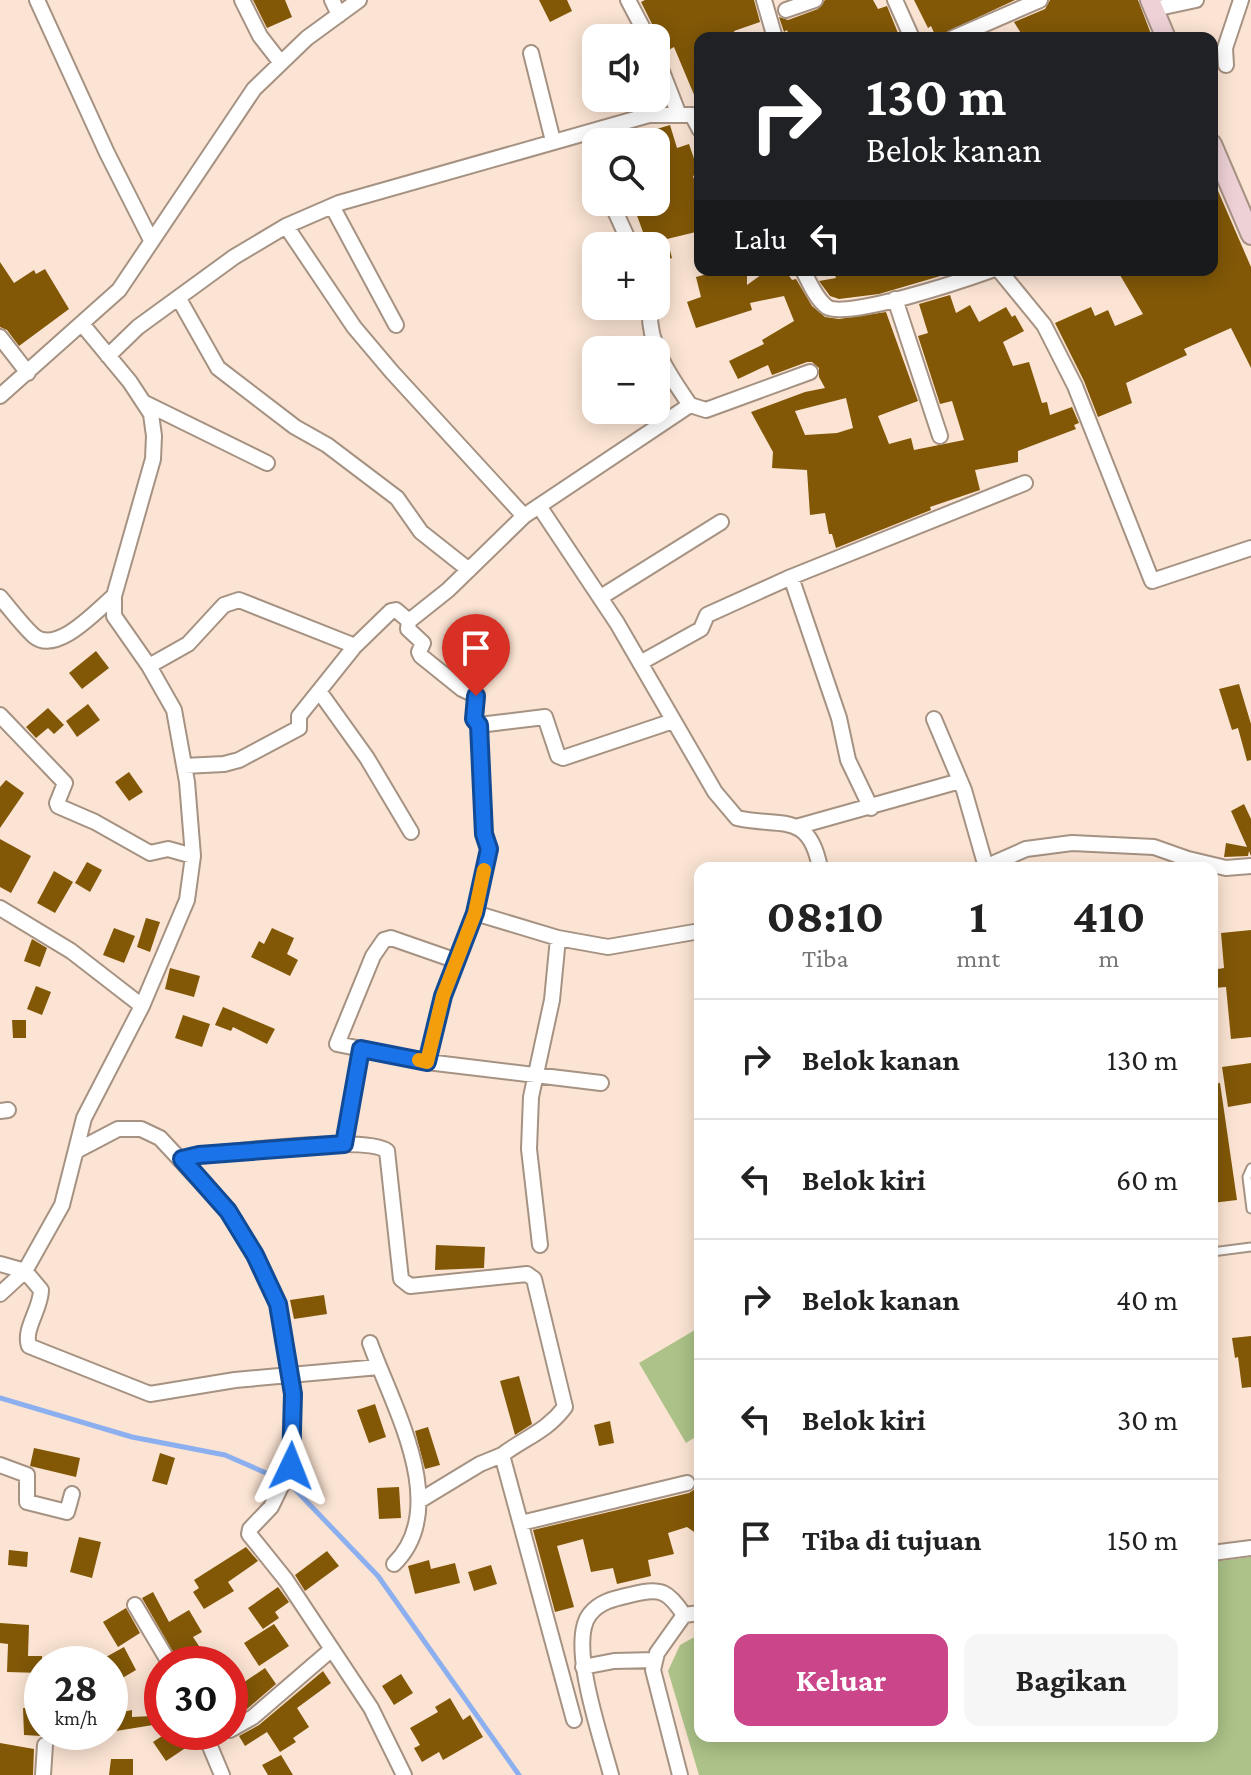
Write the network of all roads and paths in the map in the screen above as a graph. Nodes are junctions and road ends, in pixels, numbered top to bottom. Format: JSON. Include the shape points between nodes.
{"nodes":[{"id":1,"x":37,"y":0,"type":"edge"},
{"id":2,"x":242,"y":0,"type":"edge"},
{"id":3,"x":332,"y":0,"type":"edge"},
{"id":4,"x":359,"y":0,"type":"edge"},
{"id":5,"x":628,"y":0,"type":"edge"},
{"id":6,"x":764,"y":0,"type":"edge"},
{"id":7,"x":815,"y":0,"type":"edge"},
{"id":8,"x":895,"y":0,"type":"edge"},
{"id":9,"x":1040,"y":0,"type":"edge"},
{"id":10,"x":1196,"y":0,"type":"edge"},
{"id":11,"x":1241,"y":0,"type":"edge"},
{"id":12,"x":1178,"y":2,"type":"edge"},
{"id":13,"x":1152,"y":5,"type":"edge"},
{"id":14,"x":786,"y":10,"type":"dead end"},
{"id":15,"x":339,"y":15,"type":"junction"},
{"id":16,"x":641,"y":24,"type":"edge"},
{"id":17,"x":773,"y":32,"type":"edge"},
{"id":18,"x":909,"y":32,"type":"edge"},
{"id":19,"x":967,"y":32,"type":"edge"},
{"id":20,"x":1163,"y":32,"type":"edge"},
{"id":21,"x":531,"y":53,"type":"dead end"},
{"id":22,"x":281,"y":63,"type":"junction"},
{"id":23,"x":1226,"y":65,"type":"dead end"},
{"id":24,"x":670,"y":89,"type":"edge"},
{"id":25,"x":690,"y":111,"type":"edge"},
{"id":26,"x":615,"y":128,"type":"edge"},
{"id":27,"x":582,"y":137,"type":"edge"},
{"id":28,"x":553,"y":141,"type":"junction"},
{"id":29,"x":1218,"y":171,"type":"edge"},
{"id":30,"x":332,"y":206,"type":"junction"},
{"id":31,"x":286,"y":226,"type":"junction"},
{"id":32,"x":1251,"y":235,"type":"edge"},
{"id":33,"x":151,"y":240,"type":"junction"},
{"id":34,"x":807,"y":276,"type":"edge"},
{"id":35,"x":975,"y":276,"type":"edge"},
{"id":36,"x":1004,"y":276,"type":"edge"},
{"id":37,"x":179,"y":299,"type":"junction"},
{"id":38,"x":895,"y":299,"type":"junction"},
{"id":39,"x":649,"y":320,"type":"edge"},
{"id":40,"x":82,"y":324,"type":"junction"},
{"id":41,"x":396,"y":325,"type":"dead end"},
{"id":42,"x":0,"y":337,"type":"edge"},
{"id":43,"x":108,"y":356,"type":"junction"},
{"id":44,"x":810,"y":372,"type":"dead end"},
{"id":45,"x":28,"y":373,"type":"junction"},
{"id":46,"x":0,"y":396,"type":"edge"},
{"id":47,"x":143,"y":402,"type":"junction"},
{"id":48,"x":690,"y":405,"type":"junction"},
{"id":49,"x":940,"y":436,"type":"dead end"},
{"id":50,"x":267,"y":463,"type":"dead end"},
{"id":51,"x":1025,"y":483,"type":"dead end"},
{"id":52,"x":539,"y":506,"type":"junction"},
{"id":53,"x":524,"y":516,"type":"junction"},
{"id":54,"x":721,"y":522,"type":"dead end"},
{"id":55,"x":1251,"y":548,"type":"edge"},
{"id":56,"x":469,"y":570,"type":"junction"},
{"id":57,"x":791,"y":577,"type":"junction"},
{"id":58,"x":114,"y":596,"type":"junction"},
{"id":59,"x":0,"y":597,"type":"edge"},
{"id":60,"x":601,"y":597,"type":"junction"},
{"id":61,"x":409,"y":621,"type":"junction"},
{"id":62,"x":355,"y":646,"type":"junction"},
{"id":63,"x":640,"y":663,"type":"junction"},
{"id":64,"x":149,"y":666,"type":"junction"},
{"id":65,"x":319,"y":691,"type":"junction"},
{"id":66,"x":0,"y":715,"type":"edge"},
{"id":67,"x":934,"y":719,"type":"dead end"},
{"id":68,"x":673,"y":721,"type":"junction"},
{"id":69,"x":479,"y":725,"type":"junction"},
{"id":70,"x":184,"y":766,"type":"junction"},
{"id":71,"x":960,"y":781,"type":"junction"},
{"id":72,"x":871,"y":808,"type":"junction"},
{"id":73,"x":796,"y":827,"type":"junction"},
{"id":74,"x":411,"y":832,"type":"dead end"},
{"id":75,"x":193,"y":856,"type":"junction"},
{"id":76,"x":818,"y":862,"type":"edge"},
{"id":77,"x":983,"y":862,"type":"edge"},
{"id":78,"x":996,"y":862,"type":"edge"},
{"id":79,"x":1201,"y":862,"type":"edge"},
{"id":80,"x":1218,"y":866,"type":"edge"},
{"id":81,"x":1251,"y":866,"type":"edge"},
{"id":82,"x":0,"y":908,"type":"edge"},
{"id":83,"x":475,"y":913,"type":"junction"},
{"id":84,"x":694,"y":932,"type":"edge"},
{"id":85,"x":558,"y":938,"type":"junction"},
{"id":86,"x":457,"y":961,"type":"junction"},
{"id":87,"x":142,"y":1006,"type":"junction"},
{"id":88,"x":361,"y":1049,"type":"junction"},
{"id":89,"x":427,"y":1062,"type":"junction"},
{"id":90,"x":536,"y":1076,"type":"junction"},
{"id":91,"x":601,"y":1083,"type":"dead end"},
{"id":92,"x":344,"y":1144,"type":"junction"},
{"id":93,"x":78,"y":1146,"type":"junction"},
{"id":94,"x":189,"y":1157,"type":"junction"},
{"id":95,"x":1251,"y":1168,"type":"edge"},
{"id":96,"x":1251,"y":1209,"type":"edge"},
{"id":97,"x":540,"y":1245,"type":"dead end"},
{"id":98,"x":1251,"y":1247,"type":"edge"},
{"id":99,"x":1218,"y":1251,"type":"edge"},
{"id":100,"x":0,"y":1264,"type":"edge"},
{"id":101,"x":25,"y":1271,"type":"junction"},
{"id":102,"x":0,"y":1294,"type":"edge"},
{"id":103,"x":370,"y":1343,"type":"dead end"},
{"id":104,"x":379,"y":1367,"type":"junction"},
{"id":105,"x":290,"y":1376,"type":"junction"},
{"id":106,"x":502,"y":1455,"type":"junction"},
{"id":107,"x":0,"y":1465,"type":"edge"},
{"id":108,"x":687,"y":1483,"type":"dead end"},
{"id":109,"x":72,"y":1494,"type":"dead end"},
{"id":110,"x":419,"y":1501,"type":"junction"},
{"id":111,"x":521,"y":1523,"type":"junction"},
{"id":112,"x":1251,"y":1548,"type":"edge"},
{"id":113,"x":1218,"y":1552,"type":"edge"},
{"id":114,"x":394,"y":1564,"type":"dead end"},
{"id":115,"x":135,"y":1605,"type":"dead end"},
{"id":116,"x":694,"y":1614,"type":"edge"},
{"id":117,"x":684,"y":1615,"type":"junction"},
{"id":118,"x":159,"y":1646,"type":"edge"},
{"id":119,"x":332,"y":1649,"type":"junction"},
{"id":120,"x":655,"y":1660,"type":"junction"},
{"id":121,"x":583,"y":1667,"type":"junction"},
{"id":122,"x":248,"y":1720,"type":"edge"},
{"id":123,"x":574,"y":1720,"type":"dead end"},
{"id":124,"x":45,"y":1750,"type":"edge"},
{"id":125,"x":212,"y":1750,"type":"edge"},
{"id":126,"x":43,"y":1775,"type":"edge"},
{"id":127,"x":222,"y":1775,"type":"edge"},
{"id":128,"x":404,"y":1775,"type":"edge"},
{"id":129,"x":611,"y":1775,"type":"edge"},
{"id":130,"x":680,"y":1775,"type":"edge"}],
"edges":[{"from":1,"to":33,"type":"street"},
{"from":2,"to":22,"type":"street"},
{"from":3,"to":15,"type":"street"},
{"from":4,"to":15,"type":"street"},
{"from":5,"to":16,"type":"street"},
{"from":6,"to":17,"type":"street"},
{"from":7,"to":14,"type":"street"},
{"from":8,"to":18,"type":"street"},
{"from":9,"to":19,"type":"street"},
{"from":10,"to":12,"type":"street"},
{"from":11,"to":23,"type":"street","via":[[1225,48]]},
{"from":12,"to":13,"type":"street"},
{"from":13,"to":20,"type":"main road"},
{"from":15,"to":22,"type":"street"},
{"from":21,"to":28,"type":"street"},
{"from":22,"to":33,"type":"street","via":[[254,89]]},
{"from":24,"to":25,"type":"street","via":[[673,100]]},
{"from":25,"to":26,"type":"street","via":[[649,115]]},
{"from":27,"to":28,"type":"street"},
{"from":28,"to":30,"type":"street"},
{"from":29,"to":32,"type":"main road"},
{"from":30,"to":31,"type":"street"},
{"from":30,"to":41,"type":"street"},
{"from":31,"to":37,"type":"street"},
{"from":31,"to":53,"type":"street","via":[[354,327]]},
{"from":33,"to":40,"type":"street","via":[[119,290]]},
{"from":34,"to":38,"type":"street","via":[[822,301],[835,310]]},
{"from":35,"to":38,"type":"street"},
{"from":36,"to":55,"type":"street","via":[[1044,325],[1075,386],[1152,581]]},
{"from":37,"to":43,"type":"street"},
{"from":37,"to":56,"type":"street","via":[[218,368],[397,498],[411,522]]},
{"from":38,"to":49,"type":"street"},
{"from":39,"to":48,"type":"street","via":[[659,356]]},
{"from":40,"to":43,"type":"street"},
{"from":40,"to":45,"type":"street"},
{"from":42,"to":45,"type":"street"},
{"from":43,"to":47,"type":"street"},
{"from":44,"to":48,"type":"street","via":[[706,410]]},
{"from":45,"to":46,"type":"street"},
{"from":47,"to":50,"type":"street"},
{"from":47,"to":58,"type":"street","via":[[151,414],[153,459]]},
{"from":48,"to":52,"type":"street"},
{"from":51,"to":57,"type":"street"},
{"from":52,"to":53,"type":"street"},
{"from":52,"to":60,"type":"street"},
{"from":53,"to":56,"type":"street"},
{"from":54,"to":60,"type":"street"},
{"from":56,"to":61,"type":"street"},
{"from":57,"to":63,"type":"street","via":[[707,615],[701,629]]},
{"from":57,"to":72,"type":"street","via":[[848,760]]},
{"from":58,"to":59,"type":"street","via":[[65,637],[44,642]]},
{"from":58,"to":64,"type":"street","via":[[114,616]]},
{"from":60,"to":63,"type":"street"},
{"from":61,"to":62,"type":"street","via":[[392,610]]},
{"from":61,"to":69,"type":"street","via":[[408,629],[423,643],[421,656],[476,695],[474,719]]},
{"from":62,"to":64,"type":"street","via":[[239,600],[224,605],[188,644]]},
{"from":62,"to":65,"type":"street"},
{"from":63,"to":68,"type":"street"},
{"from":64,"to":70,"type":"street","via":[[174,710]]},
{"from":65,"to":70,"type":"street","via":[[298,717],[300,727],[289,734],[239,760]]},
{"from":65,"to":74,"type":"street"},
{"from":66,"to":75,"type":"street","via":[[65,783],[58,806],[150,853],[168,849]]},
{"from":67,"to":71,"type":"street"},
{"from":68,"to":69,"type":"street","via":[[563,758],[546,717]]},
{"from":68,"to":73,"type":"street","via":[[715,792],[737,818]]},
{"from":69,"to":83,"type":"street","via":[[489,849]]},
{"from":70,"to":75,"type":"street"},
{"from":71,"to":72,"type":"street"},
{"from":71,"to":77,"type":"street"},
{"from":72,"to":73,"type":"street"},
{"from":73,"to":76,"type":"street","via":[[813,843]]},
{"from":75,"to":87,"type":"street","via":[[187,900]]},
{"from":78,"to":79,"type":"street","via":[[1026,849],[1072,843],[1154,847]]},
{"from":80,"to":81,"type":"street"},
{"from":82,"to":87,"type":"street","via":[[71,951]]},
{"from":83,"to":85,"type":"street"},
{"from":83,"to":86,"type":"street"},
{"from":84,"to":85,"type":"street","via":[[608,947]]},
{"from":85,"to":90,"type":"street"},
{"from":86,"to":88,"type":"street","via":[[391,938],[380,943],[337,1042]]},
{"from":86,"to":89,"type":"street"},
{"from":87,"to":93,"type":"street","via":[[84,1118]]},
{"from":88,"to":89,"type":"street"},
{"from":88,"to":92,"type":"street"},
{"from":89,"to":90,"type":"street"},
{"from":90,"to":91,"type":"street"},
{"from":90,"to":97,"type":"street","via":[[529,1149]]},
{"from":92,"to":94,"type":"street"},
{"from":92,"to":106,"type":"street","via":[[387,1151],[405,1284],[527,1274],[534,1279],[565,1407],[551,1426]]},
{"from":93,"to":94,"type":"street","via":[[118,1129],[141,1129]]},
{"from":93,"to":101,"type":"street","via":[[62,1205]]},
{"from":94,"to":105,"type":"street","via":[[255,1255],[278,1304]]},
{"from":95,"to":96,"type":"lane"},
{"from":98,"to":99,"type":"lane"},
{"from":100,"to":101,"type":"street"},
{"from":101,"to":102,"type":"street"},
{"from":101,"to":105,"type":"street","via":[[41,1290],[26,1341],[36,1349],[150,1394]]},
{"from":103,"to":104,"type":"street"},
{"from":104,"to":105,"type":"street"},
{"from":104,"to":110,"type":"street","via":[[401,1422]]},
{"from":105,"to":119,"type":"street","via":[[291,1466],[271,1507],[249,1534]]},
{"from":106,"to":110,"type":"street"},
{"from":106,"to":111,"type":"street"},
{"from":107,"to":109,"type":"street","via":[[27,1475],[27,1502],[67,1512]]},
{"from":108,"to":111,"type":"street"},
{"from":110,"to":114,"type":"street","via":[[419,1523],[405,1554]]},
{"from":111,"to":123,"type":"street"},
{"from":112,"to":113,"type":"street"},
{"from":115,"to":118,"type":"street"},
{"from":116,"to":117,"type":"street"},
{"from":117,"to":120,"type":"street"},
{"from":117,"to":121,"type":"street","via":[[673,1597],[661,1591],[606,1601],[589,1615],[581,1632]]},
{"from":119,"to":122,"type":"street"},
{"from":119,"to":128,"type":"street","via":[[371,1708]]},
{"from":120,"to":121,"type":"street"},
{"from":120,"to":130,"type":"street","via":[[653,1670]]},
{"from":121,"to":129,"type":"street"},
{"from":124,"to":126,"type":"street"},
{"from":125,"to":127,"type":"street"}]}
